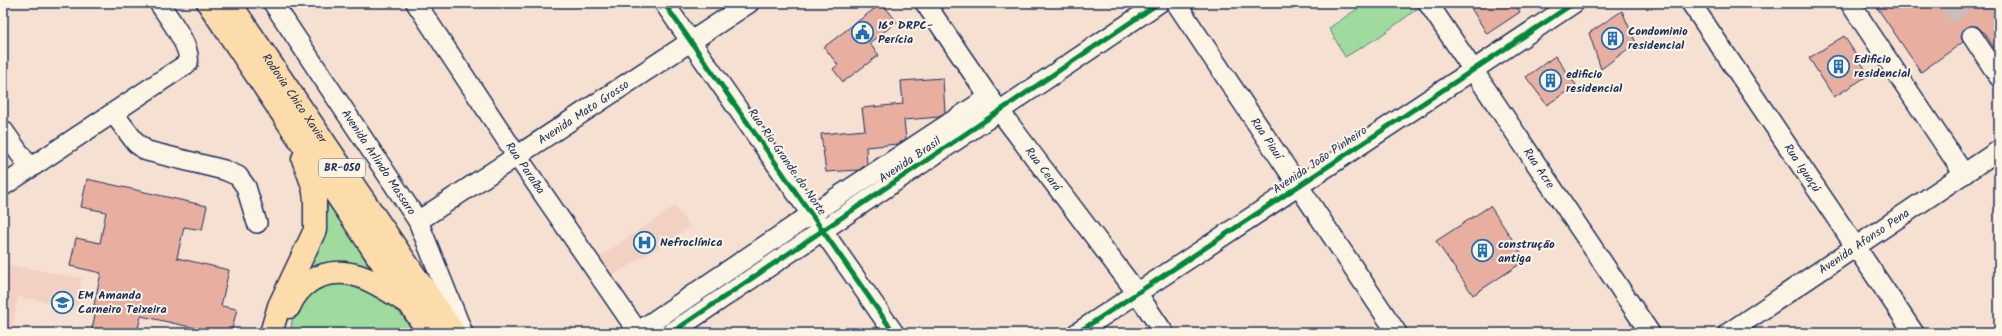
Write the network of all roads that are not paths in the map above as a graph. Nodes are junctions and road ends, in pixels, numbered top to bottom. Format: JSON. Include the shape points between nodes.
{"nodes":[{"id":1,"x":158,"y":3,"type":"edge"},
{"id":2,"x":191,"y":3,"type":"edge"},
{"id":3,"x":208,"y":3,"type":"edge"},
{"id":4,"x":230,"y":3,"type":"edge"},
{"id":5,"x":416,"y":3,"type":"edge"},
{"id":6,"x":664,"y":3,"type":"edge"},
{"id":7,"x":749,"y":3,"type":"edge"},
{"id":8,"x":926,"y":3,"type":"edge"},
{"id":9,"x":1160,"y":3,"type":"edge"},
{"id":10,"x":1176,"y":3,"type":"edge"},
{"id":11,"x":1428,"y":3,"type":"edge"},
{"id":12,"x":1574,"y":3,"type":"edge"},
{"id":13,"x":1691,"y":3,"type":"edge"},
{"id":14,"x":1850,"y":3,"type":"edge"},
{"id":15,"x":280,"y":5,"type":"edge"},
{"id":16,"x":1972,"y":36,"type":"tunnel mouth"},
{"id":17,"x":691,"y":41,"type":"junction"},
{"id":18,"x":248,"y":61,"type":"junction"},
{"id":19,"x":1473,"y":70,"type":"junction"},
{"id":20,"x":1999,"y":77,"type":"edge"},
{"id":21,"x":995,"y":104,"type":"junction"},
{"id":22,"x":114,"y":114,"type":"junction"},
{"id":23,"x":288,"y":121,"type":"junction"},
{"id":24,"x":3,"y":130,"type":"edge"},
{"id":25,"x":1999,"y":150,"type":"edge"},
{"id":26,"x":517,"y":156,"type":"junction"},
{"id":27,"x":30,"y":168,"type":"junction"},
{"id":28,"x":1964,"y":174,"type":"junction"},
{"id":29,"x":3,"y":186,"type":"edge"},
{"id":30,"x":1298,"y":186,"type":"junction"},
{"id":31,"x":810,"y":215,"type":"junction"},
{"id":32,"x":418,"y":221,"type":"junction"},
{"id":33,"x":257,"y":223,"type":"dead end"},
{"id":34,"x":823,"y":231,"type":"junction"},
{"id":35,"x":1856,"y":246,"type":"junction"},
{"id":36,"x":1137,"y":293,"type":"junction"},
{"id":37,"x":410,"y":304,"type":"junction"},
{"id":38,"x":637,"y":332,"type":"edge"},
{"id":39,"x":271,"y":333,"type":"edge"},
{"id":40,"x":284,"y":333,"type":"edge"},
{"id":41,"x":429,"y":333,"type":"edge"},
{"id":42,"x":454,"y":333,"type":"edge"},
{"id":43,"x":463,"y":333,"type":"edge"},
{"id":44,"x":671,"y":333,"type":"edge"},
{"id":45,"x":894,"y":333,"type":"edge"},
{"id":46,"x":1076,"y":333,"type":"edge"},
{"id":47,"x":1164,"y":333,"type":"edge"},
{"id":48,"x":1397,"y":333,"type":"edge"},
{"id":49,"x":1650,"y":333,"type":"edge"},
{"id":50,"x":1728,"y":333,"type":"edge"},
{"id":51,"x":1914,"y":333,"type":"edge"}],
"edges":[{"from":1,"to":22,"type":"street","via":[[186,47],[190,56],[188,63]]},
{"from":2,"to":18,"type":"highway"},
{"from":3,"to":18,"type":"highway","name":"Rodovia Chico Xavier","number":"BR-050"},
{"from":4,"to":42,"type":"highway","name":"Rodovia Chico Xavier","number":"BR-050"},
{"from":5,"to":26,"type":"street","name":"Rua Paraíba"},
{"from":6,"to":17,"type":"street","name":"Rua Rio Grande do Norte"},
{"from":7,"to":17,"type":"street","name":"Avenida Mato Grosso"},
{"from":8,"to":21,"type":"street","name":"Rua Ceará"},
{"from":9,"to":21,"type":"street","name":"Avenida Brasil"},
{"from":10,"to":30,"type":"street","name":"Rua Piauí"},
{"from":11,"to":19,"type":"street","name":"Rua Acre"},
{"from":12,"to":19,"type":"street","name":"Avenida João Pinheiro"},
{"from":13,"to":35,"type":"street","name":"Rua Iguaçú"},
{"from":14,"to":28,"type":"street"},
{"from":15,"to":32,"type":"street","name":"Avenida Arlindo Massaro"},
{"from":16,"to":20,"type":"street"},
{"from":17,"to":26,"type":"street","name":"Avenida Mato Grosso"},
{"from":17,"to":31,"type":"street","name":"Rua Rio Grande do Norte"},
{"from":18,"to":23,"type":"highway","name":"Rodovia Chico Xavier","number":"BR-050"},
{"from":19,"to":30,"type":"street","name":"Avenida João Pinheiro"},
{"from":19,"to":49,"type":"street","name":"Rua Acre"},
{"from":21,"to":31,"type":"street","name":"Avenida Brasil"},
{"from":21,"to":34,"type":"street","name":"Avenida Brasil"},
{"from":21,"to":36,"type":"street","name":"Rua Ceará"},
{"from":22,"to":27,"type":"street"},
{"from":22,"to":33,"type":"street","via":[[136,143],[147,151],[224,170],[238,176],[246,187]]},
{"from":23,"to":37,"type":"highway","name":"Rodovia Chico Xavier","number":"BR-050"},
{"from":23,"to":39,"type":"highway","via":[[313,186],[315,225],[313,237],[279,306]]},
{"from":24,"to":27,"type":"street"},
{"from":25,"to":28,"type":"street","name":"Avenida Afonso Pena"},
{"from":26,"to":32,"type":"street","name":"Avenida Mato Grosso"},
{"from":26,"to":38,"type":"street","name":"Rua Paraíba"},
{"from":27,"to":29,"type":"street"},
{"from":28,"to":35,"type":"street","name":"Avenida Afonso Pena"},
{"from":30,"to":36,"type":"street","name":"Avenida João Pinheiro"},
{"from":30,"to":48,"type":"street","name":"Rua Piauí"},
{"from":31,"to":34,"type":"street","name":"Rua Rio Grande do Norte"},
{"from":31,"to":38,"type":"street","name":"Avenida Brasil"},
{"from":32,"to":43,"type":"street","name":"Avenida Arlindo Massaro"},
{"from":34,"to":44,"type":"street","name":"Avenida Brasil"},
{"from":34,"to":45,"type":"street","name":"Rua Rio Grande do Norte"},
{"from":35,"to":50,"type":"street","name":"Avenida Afonso Pena"},
{"from":35,"to":51,"type":"street","name":"Rua Iguaçú"},
{"from":36,"to":46,"type":"street","name":"Avenida João Pinheiro"},
{"from":36,"to":47,"type":"street","name":"Rua Ceará"},
{"from":37,"to":40,"type":"highway","via":[[362,277],[340,272],[320,275],[303,285],[290,303],[284,320]]},
{"from":37,"to":41,"type":"highway","name":"Rodovia Chico Xavier","number":"BR-050"}]}
